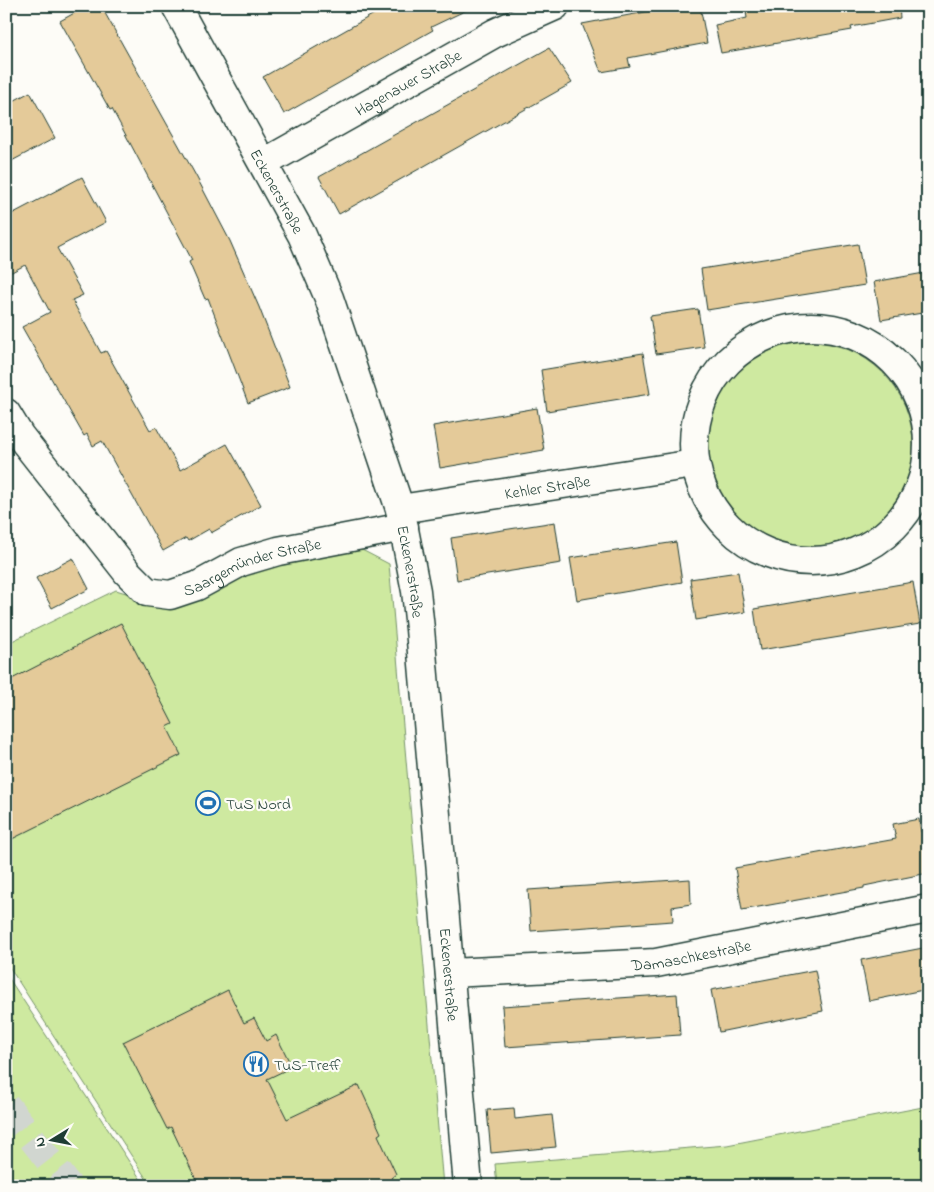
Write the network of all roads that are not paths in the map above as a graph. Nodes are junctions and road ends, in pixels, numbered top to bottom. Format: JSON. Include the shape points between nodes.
{"nodes":[{"id":1,"x":176,"y":6,"type":"edge"},
{"id":2,"x":555,"y":6,"type":"edge"},
{"id":3,"x":264,"y":163,"type":"junction"},
{"id":4,"x":6,"y":413,"type":"edge"},
{"id":5,"x":928,"y":428,"type":"edge"},
{"id":6,"x":694,"y":464,"type":"junction"},
{"id":7,"x":402,"y":518,"type":"junction"},
{"id":8,"x":928,"y":909,"type":"edge"},
{"id":9,"x":450,"y":973,"type":"junction"},
{"id":10,"x":468,"y":1186,"type":"edge"}],
"edges":[{"from":1,"to":3,"type":"street","name":"Eckenerstraße"},
{"from":2,"to":3,"type":"street","name":"Hagenauer Straße","via":[[495,33]]},
{"from":3,"to":7,"type":"street","name":"Eckenerstraße","via":[[302,235],[328,298]]},
{"from":4,"to":7,"type":"street","name":"Saargemünder Straße","via":[[20,436],[147,592],[170,595],[197,586],[241,562]]},
{"from":5,"to":6,"type":"street","via":[[926,465],[915,500],[893,529],[863,550],[828,561],[792,561],[757,549],[742,539],[728,528],[706,498]]},
{"from":5,"to":6,"type":"street","via":[[914,388],[900,367],[874,345],[844,331],[827,328],[810,326],[776,331],[746,346],[720,368],[702,397],[694,430]]},
{"from":6,"to":7,"type":"street","name":"Kehler Straße"},
{"from":7,"to":9,"type":"street","name":"Eckenerstraße","via":[[416,591]]},
{"from":8,"to":9,"type":"street","name":"Damaschkestraße","via":[[656,963]]},
{"from":9,"to":10,"type":"street","name":"Eckenerstraße"}]}
